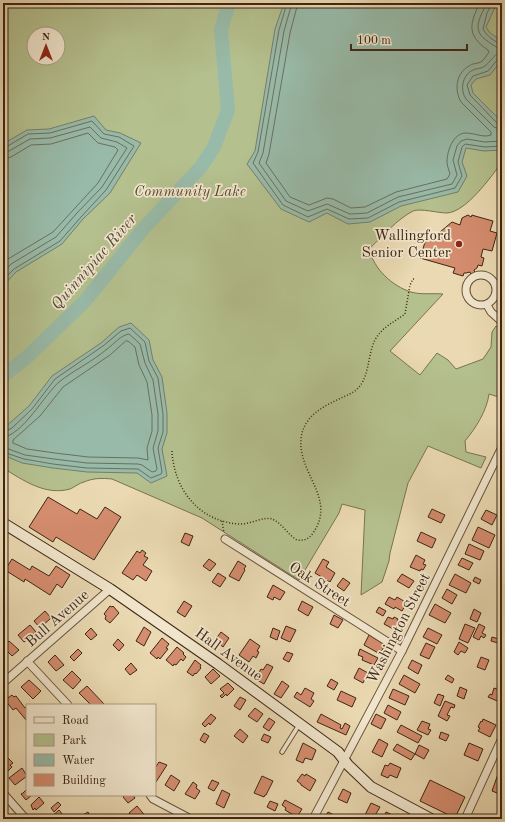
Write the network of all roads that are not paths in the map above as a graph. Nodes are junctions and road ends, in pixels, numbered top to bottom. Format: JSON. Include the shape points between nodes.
{"nodes":[{"id":1,"x":487,"y":305,"type":"junction"},
{"id":2,"x":502,"y":322,"type":"edge"},
{"id":3,"x":502,"y":447,"type":"edge"},
{"id":4,"x":3,"y":523,"type":"edge"},
{"id":5,"x":225,"y":539,"type":"road end"},
{"id":6,"x":110,"y":589,"type":"junction"},
{"id":7,"x":402,"y":651,"type":"junction"},
{"id":8,"x":27,"y":661,"type":"junction"},
{"id":9,"x":3,"y":682,"type":"edge"},
{"id":10,"x":67,"y":704,"type":"edge"},
{"id":11,"x":299,"y":724,"type":"junction"},
{"id":12,"x":502,"y":738,"type":"edge"},
{"id":13,"x":282,"y":752,"type":"dead end"},
{"id":14,"x":344,"y":759,"type":"junction"},
{"id":15,"x":3,"y":793,"type":"edge"},
{"id":16,"x":151,"y":796,"type":"edge"},
{"id":17,"x":26,"y":819,"type":"edge"},
{"id":18,"x":191,"y":819,"type":"edge"},
{"id":19,"x":313,"y":819,"type":"edge"},
{"id":20,"x":431,"y":819,"type":"edge"},
{"id":21,"x":465,"y":819,"type":"edge"}],
"edges":[{"from":1,"to":1,"type":"street","via":[[494,298],[496,287],[490,278],[475,276],[467,283],[466,297],[477,306]]},
{"from":1,"to":2,"type":"street"},
{"from":3,"to":7,"type":"street","name":"Washington Street"},
{"from":4,"to":6,"type":"main road","name":"Hall Avenue"},
{"from":5,"to":7,"type":"street","name":"Oak Street"},
{"from":6,"to":8,"type":"street","name":"Bull Avenue"},
{"from":6,"to":11,"type":"main road","name":"Hall Avenue"},
{"from":7,"to":14,"type":"street","name":"Washington Street"},
{"from":8,"to":9,"type":"street","name":"Bull Avenue"},
{"from":8,"to":10,"type":"street"},
{"from":11,"to":13,"type":"lane"},
{"from":11,"to":14,"type":"main road","name":"Hall Avenue"},
{"from":12,"to":21,"type":"street"},
{"from":14,"to":19,"type":"street","name":"Washington Street"},
{"from":14,"to":20,"type":"main road","name":"Hall Avenue","via":[[371,786]]},
{"from":15,"to":17,"type":"street"},
{"from":16,"to":18,"type":"street"}]}
